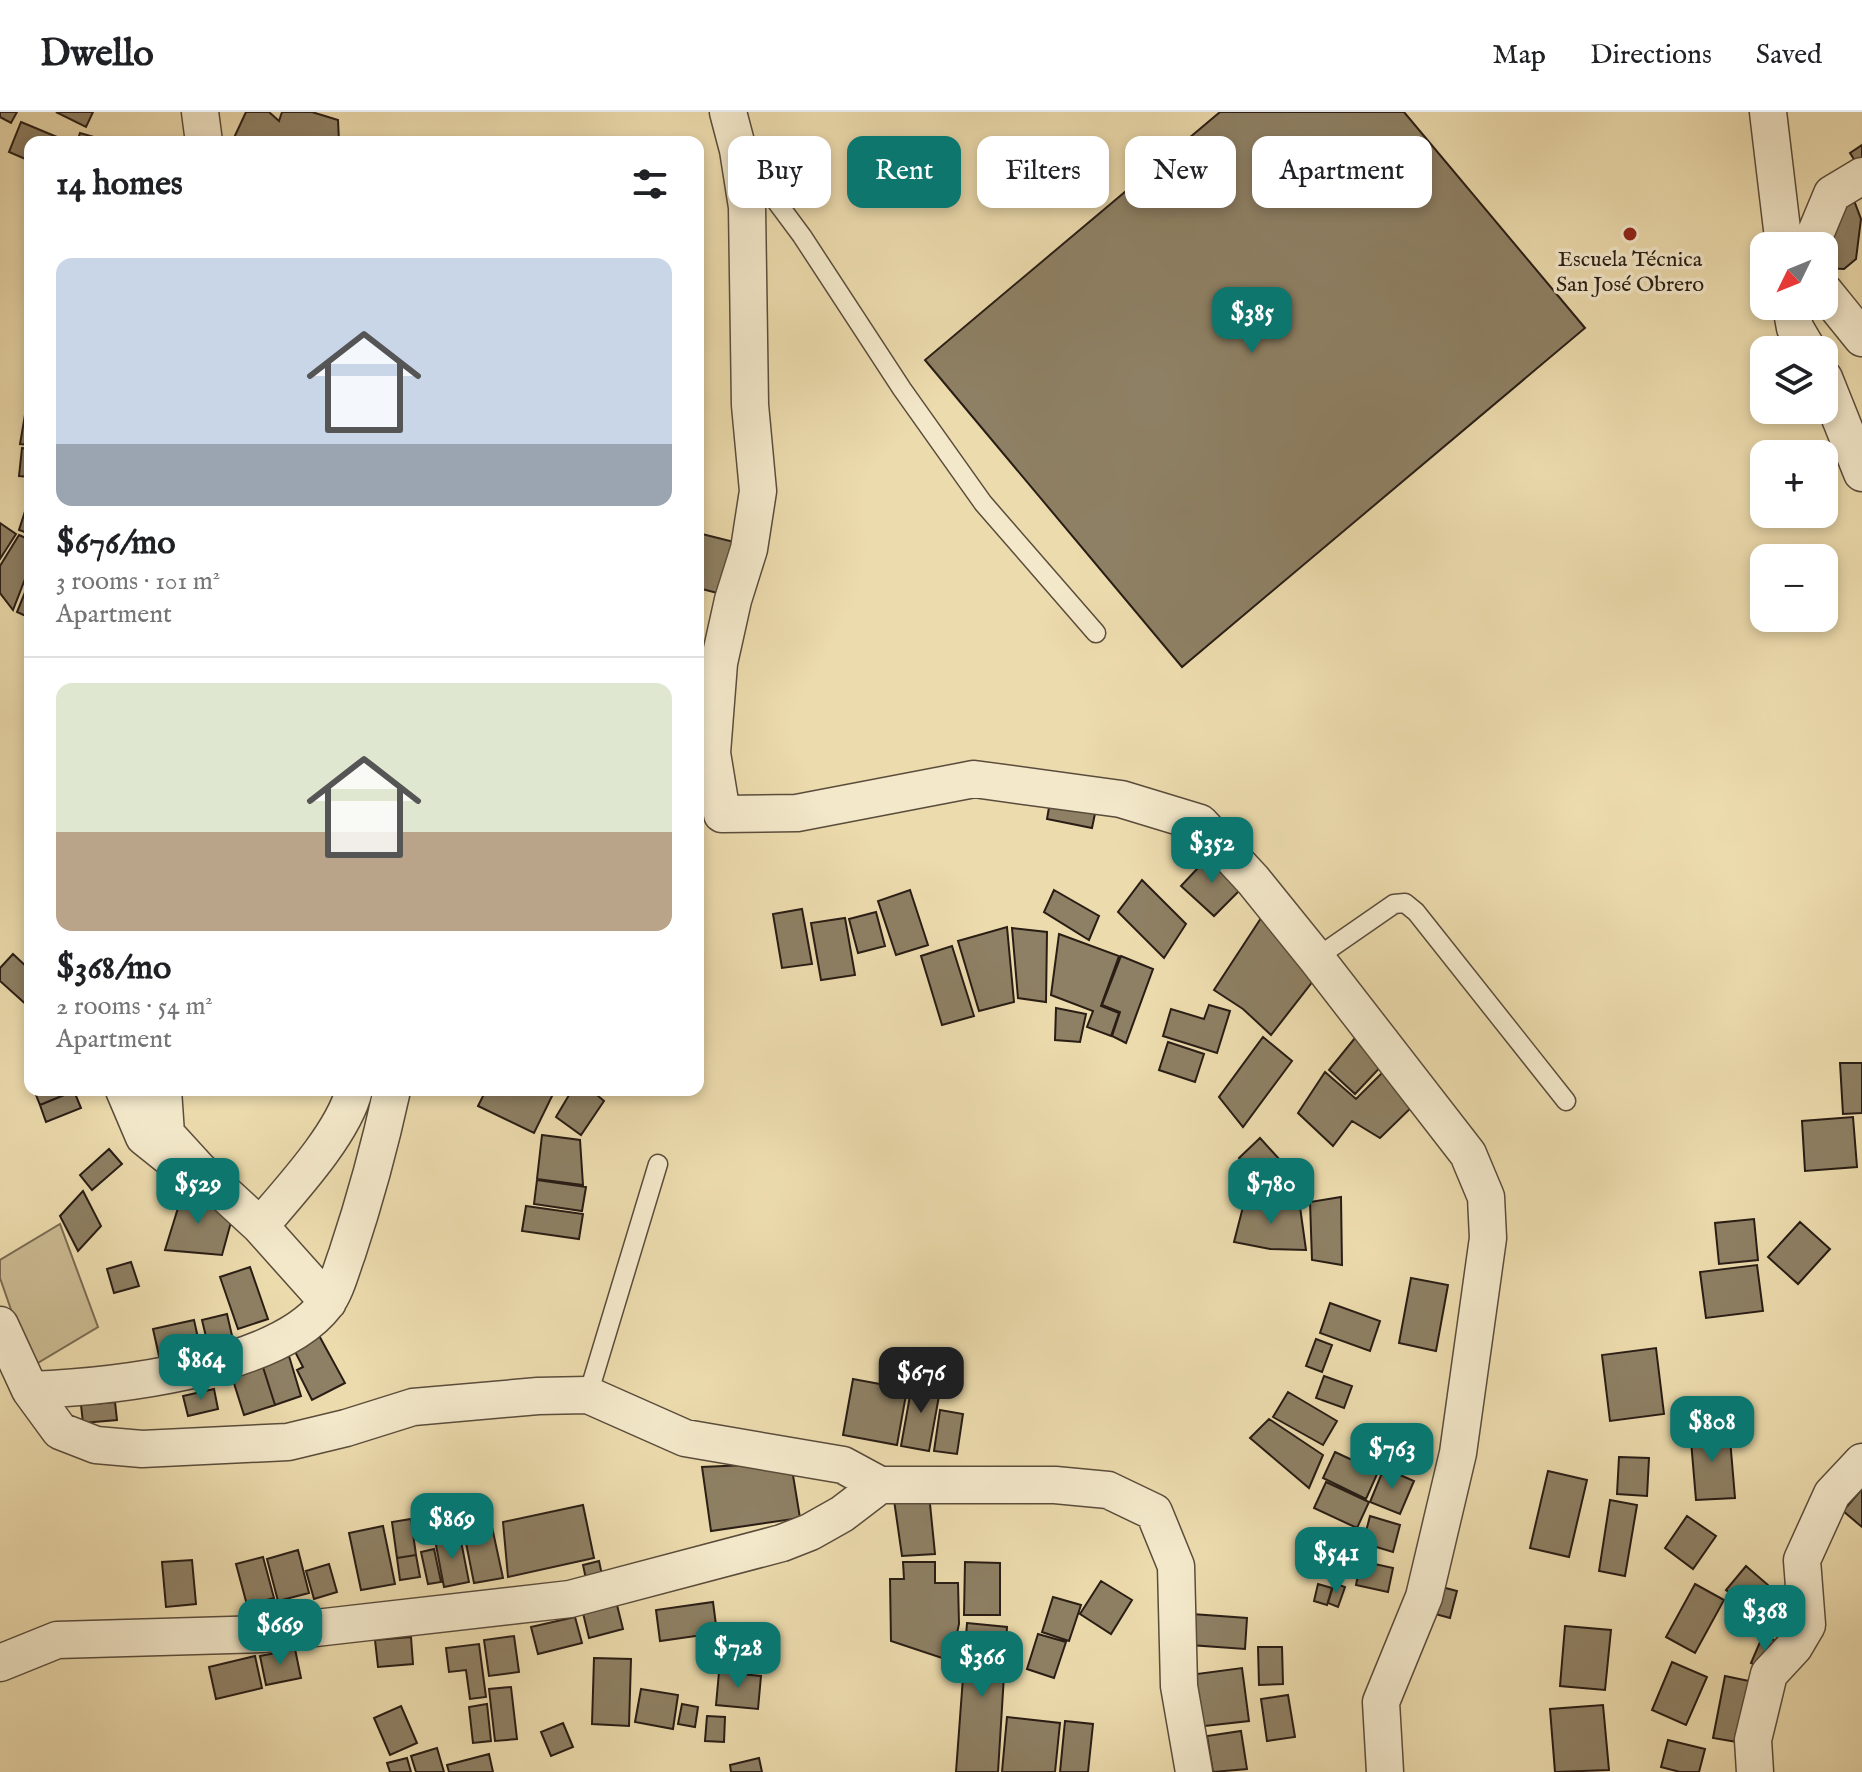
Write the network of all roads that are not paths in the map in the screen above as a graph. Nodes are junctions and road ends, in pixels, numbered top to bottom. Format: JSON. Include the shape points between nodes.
{"nodes":[{"id":1,"x":200,"y":112,"type":"edge"},
{"id":2,"x":728,"y":112,"type":"edge"},
{"id":3,"x":1768,"y":112,"type":"edge"},
{"id":4,"x":203,"y":136,"type":"edge"},
{"id":5,"x":734,"y":136,"type":"edge"},
{"id":6,"x":1862,"y":176,"type":"edge"},
{"id":7,"x":747,"y":208,"type":"edge"},
{"id":8,"x":781,"y":208,"type":"edge"},
{"id":9,"x":1782,"y":232,"type":"edge"},
{"id":10,"x":1816,"y":232,"type":"edge"},
{"id":11,"x":1838,"y":308,"type":"edge"},
{"id":12,"x":1862,"y":338,"type":"edge"},
{"id":13,"x":1838,"y":413,"type":"edge"},
{"id":14,"x":1862,"y":473,"type":"edge"},
{"id":15,"x":1096,"y":633,"type":"dead end"},
{"id":16,"x":710,"y":815,"type":"edge"},
{"id":17,"x":1316,"y":958,"type":"junction"},
{"id":18,"x":127,"y":1096,"type":"edge"},
{"id":19,"x":163,"y":1096,"type":"edge"},
{"id":20,"x":352,"y":1096,"type":"edge"},
{"id":21,"x":390,"y":1096,"type":"edge"},
{"id":22,"x":1566,"y":1101,"type":"dead end"},
{"id":23,"x":658,"y":1164,"type":"dead end"},
{"id":24,"x":198,"y":1169,"type":"junction"},
{"id":25,"x":260,"y":1226,"type":"junction"},
{"id":26,"x":328,"y":1302,"type":"junction"},
{"id":27,"x":0,"y":1325,"type":"edge"},
{"id":28,"x":30,"y":1390,"type":"junction"},
{"id":29,"x":588,"y":1395,"type":"junction"},
{"id":30,"x":1862,"y":1462,"type":"edge"},
{"id":31,"x":880,"y":1485,"type":"junction"},
{"id":32,"x":0,"y":1663,"type":"edge"},
{"id":33,"x":1194,"y":1772,"type":"edge"},
{"id":34,"x":1385,"y":1772,"type":"edge"},
{"id":35,"x":1755,"y":1772,"type":"edge"}],
"edges":[{"from":1,"to":4,"type":"street"},
{"from":2,"to":5,"type":"street"},
{"from":3,"to":9,"type":"street"},
{"from":6,"to":10,"type":"street","via":[[1832,194]]},
{"from":7,"to":16,"type":"street","via":[[750,405],[758,491],[749,549],[719,663]]},
{"from":8,"to":15,"type":"lane","via":[[983,503]]},
{"from":11,"to":12,"type":"street"},
{"from":13,"to":14,"type":"street"},
{"from":16,"to":17,"type":"street","via":[[797,813],[974,779],[1121,799],[1200,823]]},
{"from":17,"to":22,"type":"lane","via":[[1394,904],[1405,903]]},
{"from":17,"to":34,"type":"street","via":[[1468,1154],[1486,1197],[1488,1238],[1458,1453],[1424,1597],[1381,1702]]},
{"from":18,"to":24,"type":"street","via":[[144,1137],[176,1163]]},
{"from":19,"to":24,"type":"street","via":[[166,1134]]},
{"from":20,"to":25,"type":"street","via":[[342,1119]]},
{"from":21,"to":26,"type":"street","via":[[359,1218]]},
{"from":23,"to":29,"type":"lane"},
{"from":24,"to":25,"type":"street"},
{"from":25,"to":26,"type":"street"},
{"from":26,"to":28,"type":"street","via":[[307,1324],[252,1353],[133,1382]]},
{"from":27,"to":28,"type":"street"},
{"from":28,"to":29,"type":"street","via":[[60,1431],[96,1445],[142,1449],[288,1442],[413,1407]]},
{"from":29,"to":31,"type":"street","via":[[685,1438],[843,1465]]},
{"from":30,"to":35,"type":"street","via":[[1832,1494],[1802,1560],[1807,1625],[1769,1674],[1753,1740]]},
{"from":31,"to":32,"type":"street","via":[[842,1514],[782,1543],[570,1599],[263,1634],[57,1640]]},
{"from":31,"to":33,"type":"street","via":[[1108,1490],[1154,1512],[1176,1566],[1179,1686]]}]}
